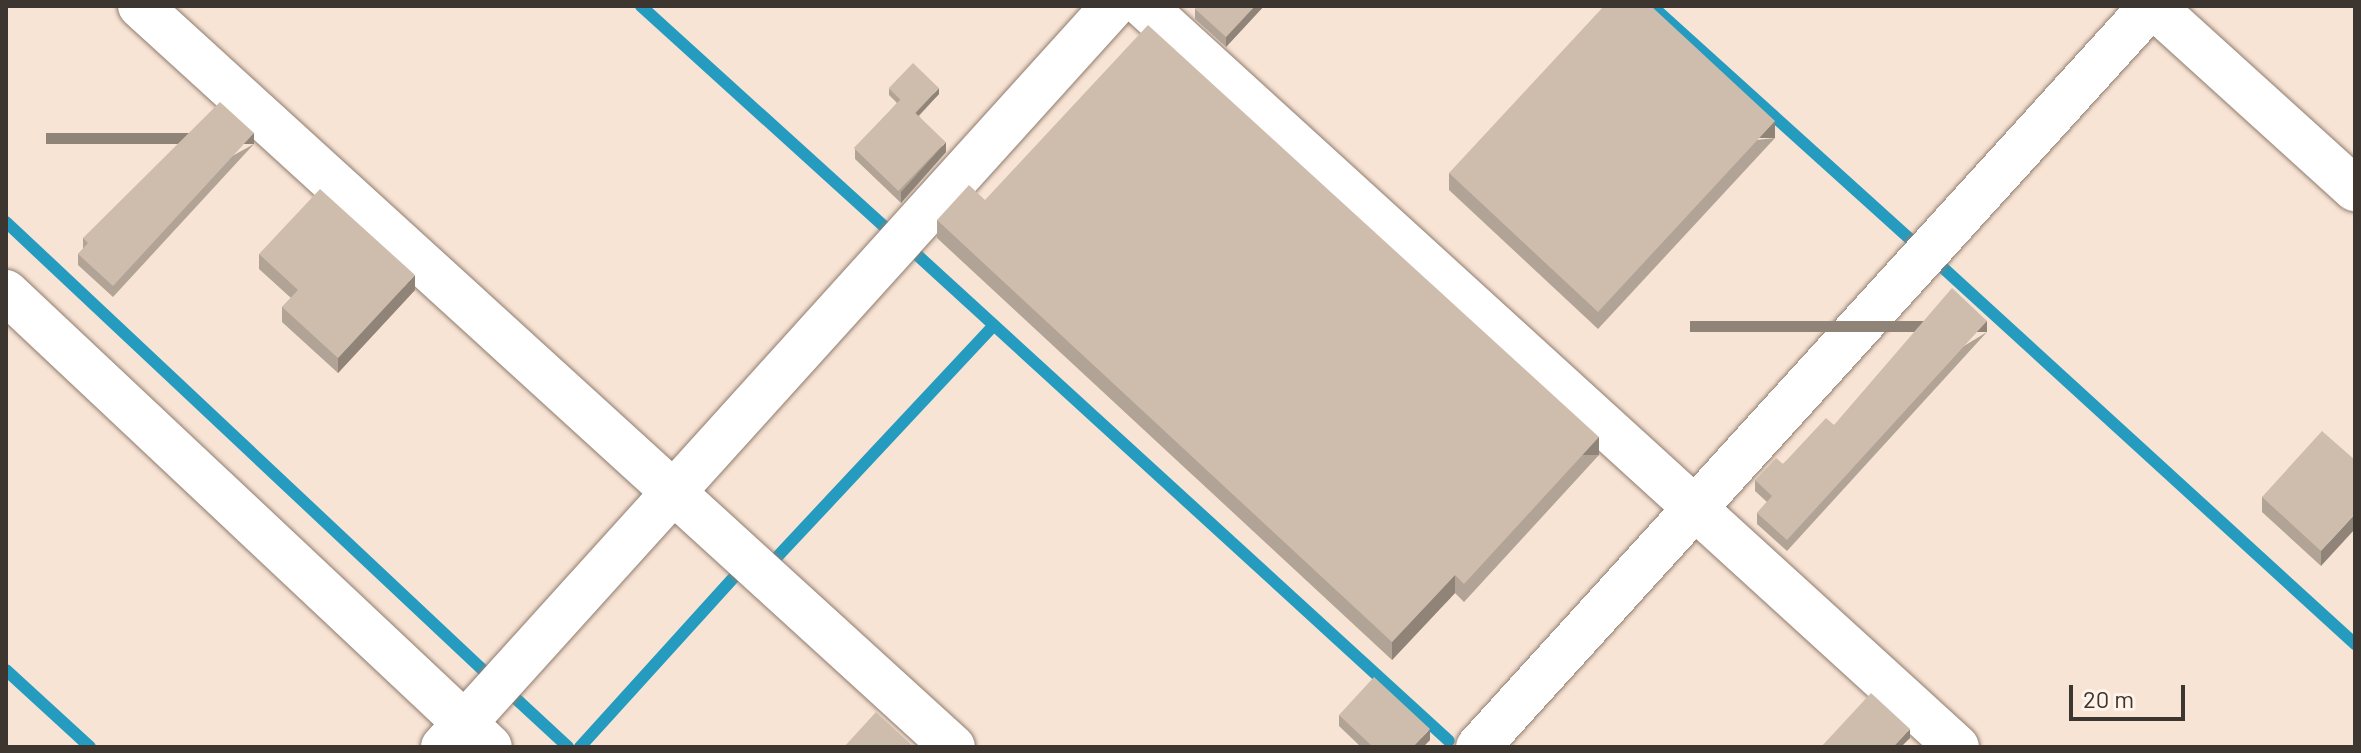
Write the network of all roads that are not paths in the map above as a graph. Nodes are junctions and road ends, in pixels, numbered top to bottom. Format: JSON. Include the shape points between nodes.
{"nodes":[{"id":1,"x":140,"y":6,"type":"edge"},
{"id":2,"x":1113,"y":6,"type":"edge"},
{"id":3,"x":1144,"y":6,"type":"edge"},
{"id":4,"x":2152,"y":6,"type":"edge"},
{"id":5,"x":2355,"y":189,"type":"edge"},
{"id":6,"x":6,"y":292,"type":"edge"},
{"id":7,"x":673,"y":494,"type":"junction"},
{"id":8,"x":1696,"y":510,"type":"junction"},
{"id":9,"x":466,"y":739,"type":"edge"},
{"id":10,"x":953,"y":747,"type":"edge"},
{"id":11,"x":1478,"y":747,"type":"edge"},
{"id":12,"x":1957,"y":747,"type":"edge"}],
"edges":[{"from":1,"to":7,"type":"street"},
{"from":2,"to":7,"type":"street"},
{"from":3,"to":8,"type":"street"},
{"from":4,"to":5,"type":"street"},
{"from":4,"to":8,"type":"street"},
{"from":6,"to":9,"type":"street"},
{"from":7,"to":9,"type":"street"},
{"from":7,"to":10,"type":"street"},
{"from":8,"to":11,"type":"street"},
{"from":8,"to":12,"type":"street"}]}
